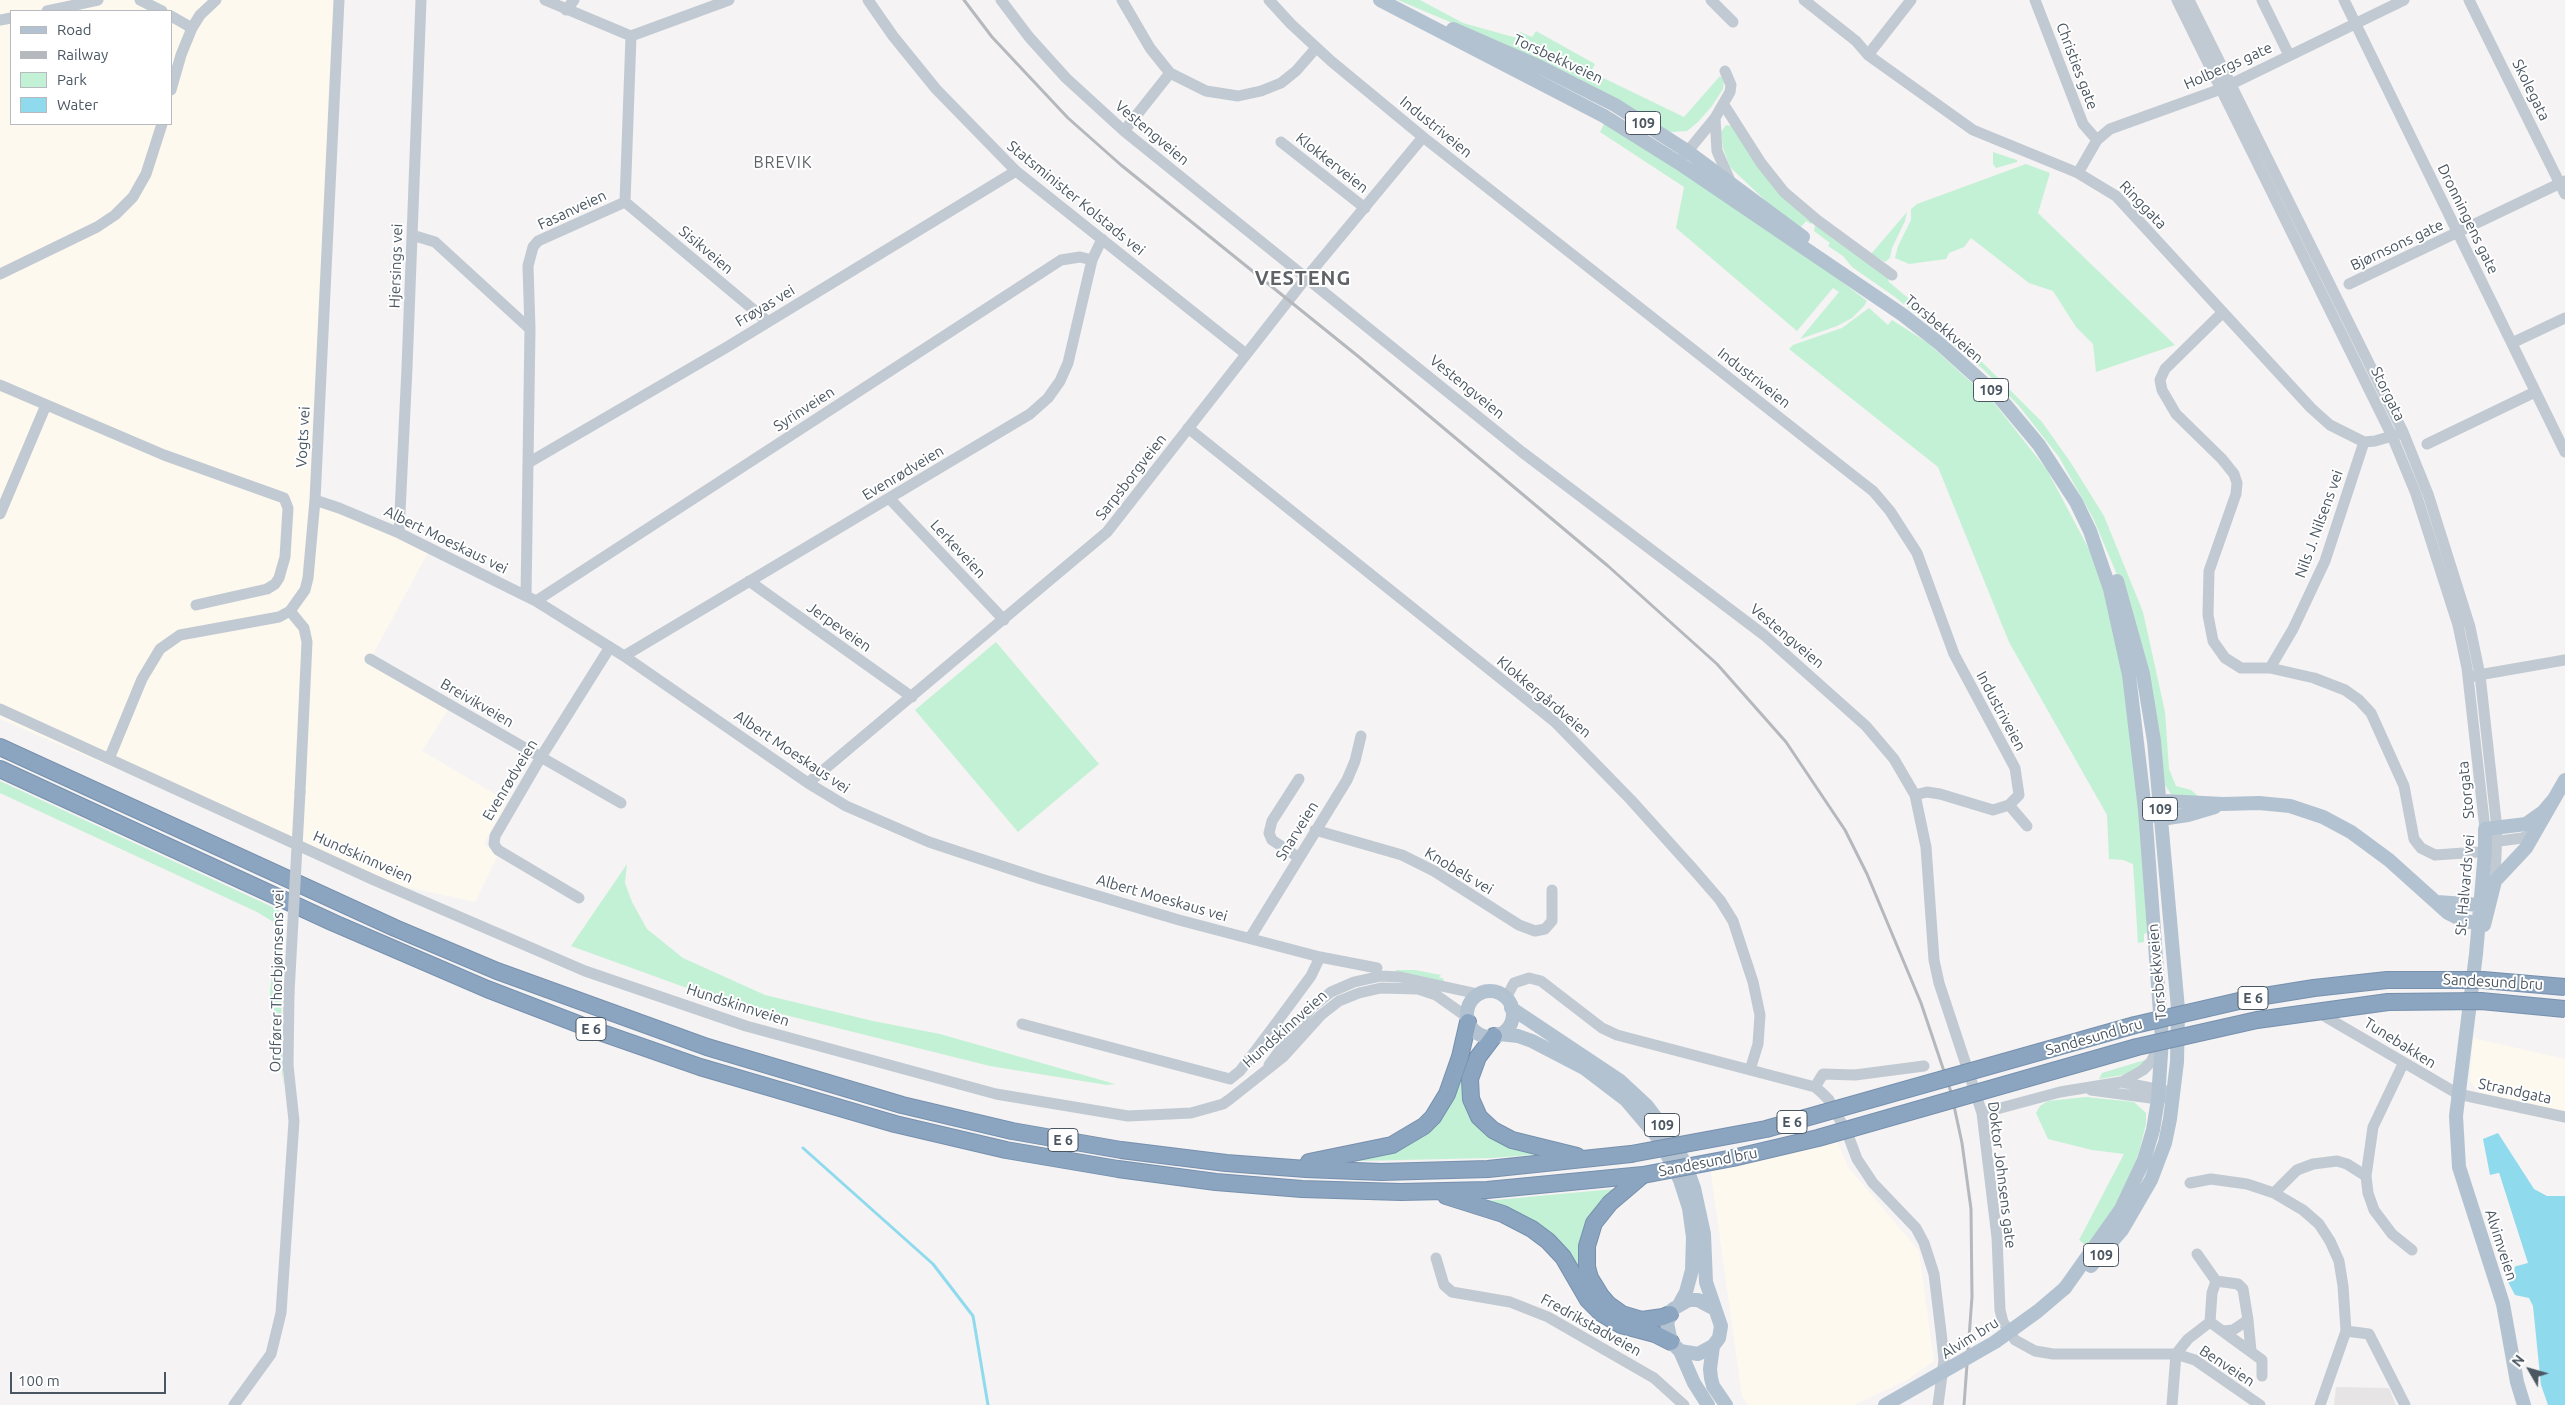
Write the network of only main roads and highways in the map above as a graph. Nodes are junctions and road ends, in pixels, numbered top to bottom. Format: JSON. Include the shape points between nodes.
{"nodes":[{"id":1,"x":1380,"y":0,"type":"edge"},
{"id":2,"x":1406,"y":13,"type":"junction"},
{"id":3,"x":1853,"y":279,"type":"junction"},
{"id":4,"x":2092,"y":534,"type":"junction"},
{"id":5,"x":0,"y":747,"type":"edge"},
{"id":6,"x":0,"y":769,"type":"edge"},
{"id":7,"x":2565,"y":780,"type":"edge"},
{"id":8,"x":2554,"y":799,"type":"junction"},
{"id":9,"x":2160,"y":802,"type":"junction"},
{"id":10,"x":2222,"y":804,"type":"junction"},
{"id":11,"x":2145,"y":810,"type":"junction"},
{"id":12,"x":2161,"y":819,"type":"junction"},
{"id":13,"x":2481,"y":915,"type":"junction"},
{"id":14,"x":2565,"y":987,"type":"edge"},
{"id":15,"x":1509,"y":1003,"type":"junction"},
{"id":16,"x":2565,"y":1009,"type":"edge"},
{"id":17,"x":1468,"y":1019,"type":"junction"},
{"id":18,"x":1497,"y":1035,"type":"junction"},
{"id":19,"x":2458,"y":1094,"type":"joint"},
{"id":20,"x":1592,"y":1159,"type":"junction"},
{"id":21,"x":1277,"y":1167,"type":"junction"},
{"id":22,"x":1643,"y":1174,"type":"junction"},
{"id":23,"x":1432,"y":1192,"type":"junction"},
{"id":24,"x":2065,"y":1288,"type":"junction"},
{"id":25,"x":1713,"y":1308,"type":"junction"},
{"id":26,"x":1675,"y":1309,"type":"junction"},
{"id":27,"x":1714,"y":1346,"type":"junction"},
{"id":28,"x":1676,"y":1347,"type":"junction"},
{"id":29,"x":1708,"y":1405,"type":"edge"},
{"id":30,"x":1726,"y":1405,"type":"edge"},
{"id":31,"x":1885,"y":1405,"type":"edge"},
{"id":32,"x":2524,"y":1405,"type":"edge"}],
"edges":[{"from":1,"to":2,"type":"main road","name":"Torsbekkveien","number":"109"},
{"from":2,"to":3,"type":"main road","name":"Torsbekkveien","number":"109","via":[[1604,116]]},
{"from":2,"to":3,"type":"main road","name":"Torsbekkveien","number":"109","via":[[1445,26],[1563,78],[1615,105],[1688,151],[1825,253]]},
{"from":3,"to":4,"type":"main road","name":"Torsbekkveien","number":"109","via":[[1939,343],[1999,397],[2043,452],[2076,502]]},
{"from":4,"to":9,"type":"main road","name":"Torsbekkveien","number":"109","via":[[2117,582],[2136,646],[2149,705]]},
{"from":4,"to":11,"type":"main road","name":"Torsbekkveien","number":"109","via":[[2120,628],[2129,675]]},
{"from":5,"to":21,"type":"highway","number":"E 6","via":[[446,950],[575,1001],[698,1044],[857,1093],[1012,1131],[1158,1155]]},
{"from":6,"to":23,"type":"highway","number":"E 6","via":[[369,939],[487,989],[647,1049],[813,1102],[952,1138],[1118,1169],[1302,1189]]},
{"from":7,"to":8,"type":"main road","name":"St. Halvards vei"},
{"from":8,"to":13,"type":"main road","name":"St. Halvards vei","via":[[2526,848],[2495,881]]},
{"from":8,"to":13,"type":"main road","name":"St. Halvards vei","via":[[2526,824],[2491,840]]},
{"from":9,"to":10,"type":"main road","number":"109"},
{"from":9,"to":11,"type":"main road","number":"109"},
{"from":9,"to":12,"type":"main road","name":"Torsbekkveien","number":"109"},
{"from":10,"to":12,"type":"main road","number":"109","via":[[2188,815]]},
{"from":10,"to":13,"type":"main road","number":"109","via":[[2290,806],[2323,817],[2351,832],[2448,913],[2464,921]]},
{"from":11,"to":12,"type":"main road","number":"109"},
{"from":11,"to":24,"type":"main road","name":"Torsbekkveien","number":"109","via":[[2162,1039],[2153,1130],[2126,1200]]},
{"from":12,"to":24,"type":"main road","name":"Torsbekkveien","number":"109","via":[[2178,1009],[2174,1094],[2165,1143],[2142,1199],[2109,1246],[2086,1272]]},
{"from":13,"to":19,"type":"main road","name":"St. Halvards vei"},
{"from":14,"to":20,"type":"highway","name":"Sandesund bru","number":"E 6","bridge":true,"via":[[2483,980],[2387,980],[2260,997],[2135,1025],[1766,1129]]},
{"from":15,"to":17,"type":"main road","number":"109","via":[[1493,991],[1478,994],[1468,1006]]},
{"from":15,"to":18,"type":"main road","via":[[1510,1023]]},
{"from":15,"to":25,"type":"main road","number":"109","via":[[1619,1080],[1647,1106],[1668,1134],[1685,1163],[1696,1196],[1704,1234],[1706,1282]]},
{"from":16,"to":22,"type":"highway","name":"Sandesund bru","number":"E 6","bridge":true,"via":[[2481,1001],[2388,1002],[2257,1020],[2137,1047],[1818,1138]]},
{"from":17,"to":18,"type":"main road","number":"109","via":[[1478,1033]]},
{"from":17,"to":21,"type":"highway","number":"E 6","via":[[1460,1057],[1446,1094],[1433,1117],[1413,1134],[1378,1150]]},
{"from":18,"to":20,"type":"highway","number":"E 6","via":[[1478,1057],[1470,1079],[1470,1099],[1479,1117],[1493,1130],[1512,1140]]},
{"from":18,"to":26,"type":"main road","number":"109","via":[[1525,1039],[1584,1068],[1626,1100],[1659,1140],[1680,1180],[1692,1230],[1692,1270],[1686,1292]]},
{"from":19,"to":32,"type":"main road","name":"Alvimveien","via":[[2456,1135],[2459,1168],[2503,1304]]},
{"from":20,"to":21,"type":"highway","number":"E 6","via":[[1488,1169],[1411,1171]]},
{"from":22,"to":23,"type":"highway","number":"E 6","via":[[1525,1187]]},
{"from":22,"to":26,"type":"highway","via":[[1610,1203],[1594,1223],[1587,1246],[1587,1267],[1601,1296],[1622,1314],[1642,1320],[1663,1317]]},
{"from":23,"to":28,"type":"highway","number":"E 6","via":[[1492,1210],[1524,1224],[1556,1249],[1601,1313],[1621,1325],[1655,1334]]},
{"from":24,"to":31,"type":"main road","name":"Alvim bru","number":"109","bridge":true,"via":[[1995,1342]]},
{"from":25,"to":26,"type":"main road","via":[[1698,1300]]},
{"from":25,"to":27,"type":"main road","number":"109","via":[[1721,1326]]},
{"from":26,"to":28,"type":"main road","number":"109","via":[[1667,1329]]},
{"from":27,"to":28,"type":"main road","via":[[1698,1354]]},
{"from":27,"to":30,"type":"main road","number":"109","via":[[1711,1378]]},
{"from":28,"to":29,"type":"main road","number":"109"}]}
